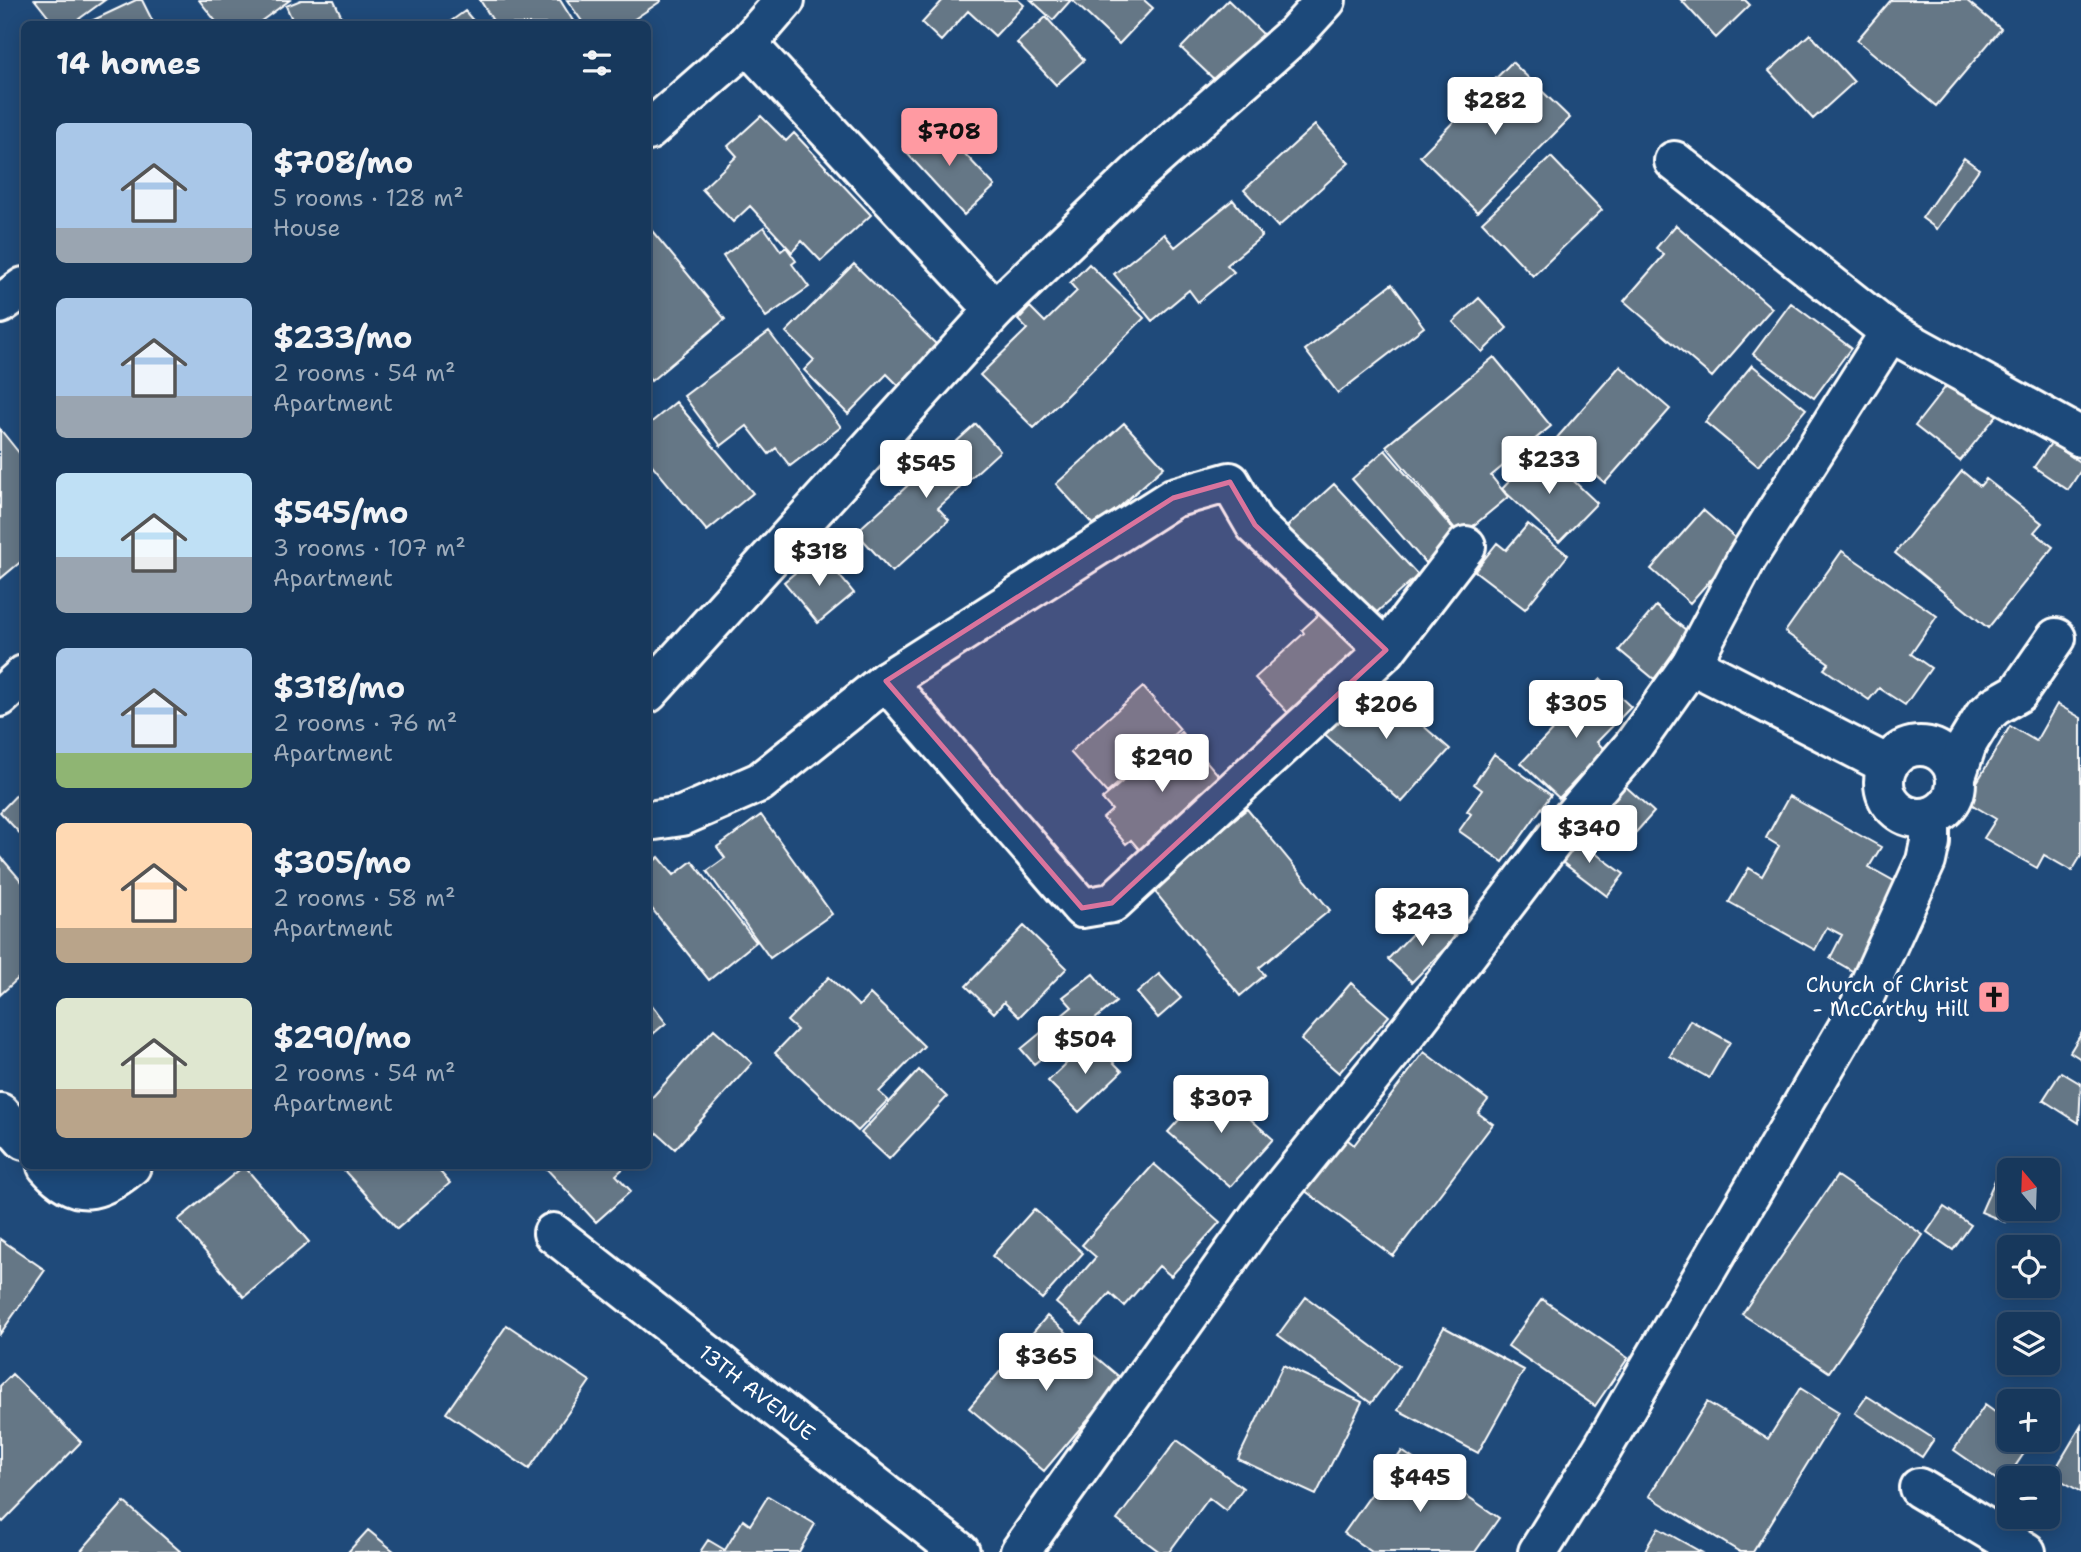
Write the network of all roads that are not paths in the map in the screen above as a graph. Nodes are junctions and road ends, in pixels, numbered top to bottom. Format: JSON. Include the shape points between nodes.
{"nodes":[{"id":1,"x":785,"y":0,"type":"edge"},
{"id":2,"x":1326,"y":0,"type":"edge"},
{"id":3,"x":747,"y":44,"type":"junction"},
{"id":4,"x":651,"y":128,"type":"edge"},
{"id":5,"x":1674,"y":161,"type":"dead end"},
{"id":6,"x":21,"y":289,"type":"edge"},
{"id":7,"x":0,"y":304,"type":"edge"},
{"id":8,"x":995,"y":310,"type":"junction"},
{"id":9,"x":1891,"y":332,"type":"junction"},
{"id":10,"x":2081,"y":437,"type":"edge"},
{"id":11,"x":1466,"y":546,"type":"dead end"},
{"id":12,"x":2056,"y":638,"type":"dead end"},
{"id":13,"x":1386,"y":650,"type":"junction"},
{"id":14,"x":1691,"y":664,"type":"junction"},
{"id":15,"x":21,"y":678,"type":"edge"},
{"id":16,"x":886,"y":681,"type":"junction"},
{"id":17,"x":651,"y":690,"type":"edge"},
{"id":18,"x":0,"y":697,"type":"edge"},
{"id":19,"x":1888,"y":765,"type":"junction"},
{"id":20,"x":1956,"y":776,"type":"junction"},
{"id":21,"x":1930,"y":817,"type":"junction"},
{"id":22,"x":651,"y":821,"type":"edge"},
{"id":23,"x":0,"y":1113,"type":"edge"},
{"id":24,"x":21,"y":1137,"type":"edge"},
{"id":25,"x":50,"y":1169,"type":"edge"},
{"id":26,"x":127,"y":1169,"type":"edge"},
{"id":27,"x":553,"y":1233,"type":"dead end"},
{"id":28,"x":1919,"y":1488,"type":"dead end"},
{"id":29,"x":961,"y":1552,"type":"edge"},
{"id":30,"x":1020,"y":1552,"type":"edge"},
{"id":31,"x":1538,"y":1552,"type":"edge"},
{"id":32,"x":2026,"y":1552,"type":"edge"}],
"edges":[{"from":1,"to":3,"type":"street"},
{"from":2,"to":8,"type":"street","via":[[1295,34],[1137,174]]},
{"from":3,"to":4,"type":"street"},
{"from":3,"to":8,"type":"street"},
{"from":5,"to":9,"type":"street"},
{"from":6,"to":7,"type":"street"},
{"from":8,"to":17,"type":"street"},
{"from":9,"to":10,"type":"street"},
{"from":9,"to":14,"type":"street","via":[[1746,558]]},
{"from":11,"to":13,"type":"street"},
{"from":12,"to":20,"type":"street","via":[[2018,693],[1984,716],[1967,744]]},
{"from":13,"to":16,"type":"street","via":[[1255,525],[1230,482],[1173,498]]},
{"from":13,"to":16,"type":"street","via":[[1112,903],[1082,908]]},
{"from":14,"to":19,"type":"street"},
{"from":14,"to":30,"type":"street","via":[[1633,746],[1563,828],[1411,1028],[1260,1215]]},
{"from":15,"to":18,"type":"street"},
{"from":16,"to":22,"type":"street","via":[[760,782],[682,816]]},
{"from":19,"to":20,"type":"street","via":[[1900,752],[1917,746],[1934,749],[1949,760]]},
{"from":19,"to":21,"type":"street","via":[[1884,786],[1891,805],[1909,817]]},
{"from":20,"to":21,"type":"street","via":[[1950,801]]},
{"from":21,"to":31,"type":"street","via":[[1926,861],[1859,1007]]},
{"from":23,"to":24,"type":"street"},
{"from":25,"to":26,"type":"street","via":[[60,1181],[84,1190],[112,1181]]},
{"from":27,"to":29,"type":"street","name":"13TH AVENUE"},
{"from":28,"to":32,"type":"street"}]}
